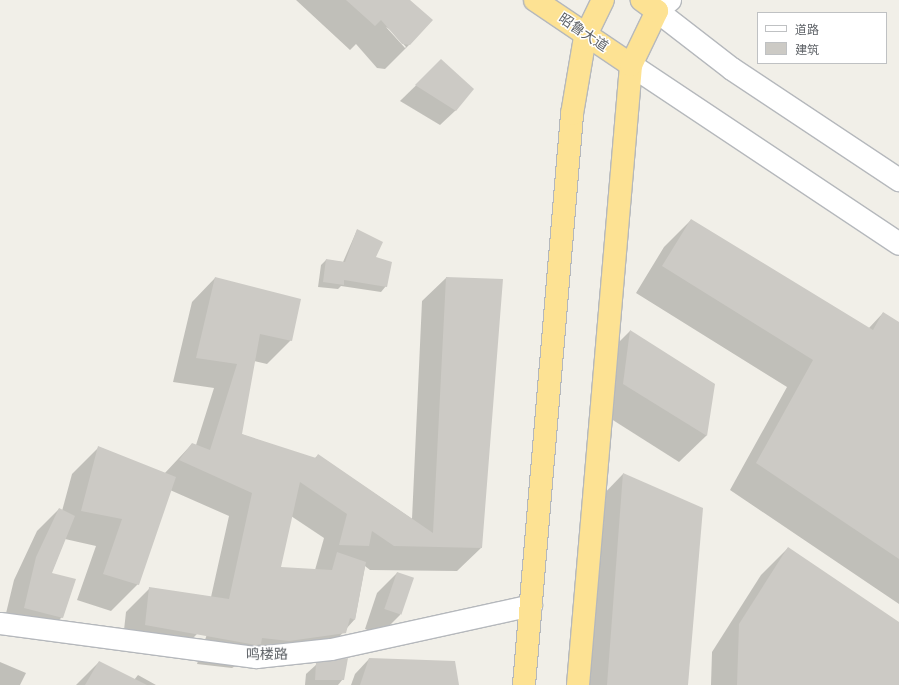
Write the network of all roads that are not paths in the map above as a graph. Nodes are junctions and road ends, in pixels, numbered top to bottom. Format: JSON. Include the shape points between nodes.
{"nodes":[{"id":1,"x":535,"y":0,"type":"edge"},
{"id":2,"x":603,"y":0,"type":"edge"},
{"id":3,"x":656,"y":4,"type":"edge"},
{"id":4,"x":585,"y":37,"type":"junction"},
{"id":5,"x":631,"y":64,"type":"junction"},
{"id":6,"x":899,"y":180,"type":"edge"},
{"id":7,"x":899,"y":244,"type":"edge"},
{"id":8,"x":531,"y":605,"type":"junction"},
{"id":9,"x":0,"y":623,"type":"edge"},
{"id":10,"x":524,"y":685,"type":"edge"},
{"id":11,"x":578,"y":685,"type":"edge"}],
"edges":[{"from":1,"to":4,"type":"highway","name":"昭鲁大道"},
{"from":2,"to":4,"type":"highway"},
{"from":3,"to":5,"type":"highway"},
{"from":3,"to":6,"type":"street","via":[[732,69]]},
{"from":4,"to":5,"type":"highway","name":"昭鲁大道"},
{"from":4,"to":8,"type":"highway","via":[[572,114]]},
{"from":5,"to":7,"type":"street"},
{"from":5,"to":11,"type":"highway"},
{"from":8,"to":9,"type":"street","name":"鸣楼路","via":[[331,649],[256,657]]},
{"from":8,"to":10,"type":"highway"}]}
